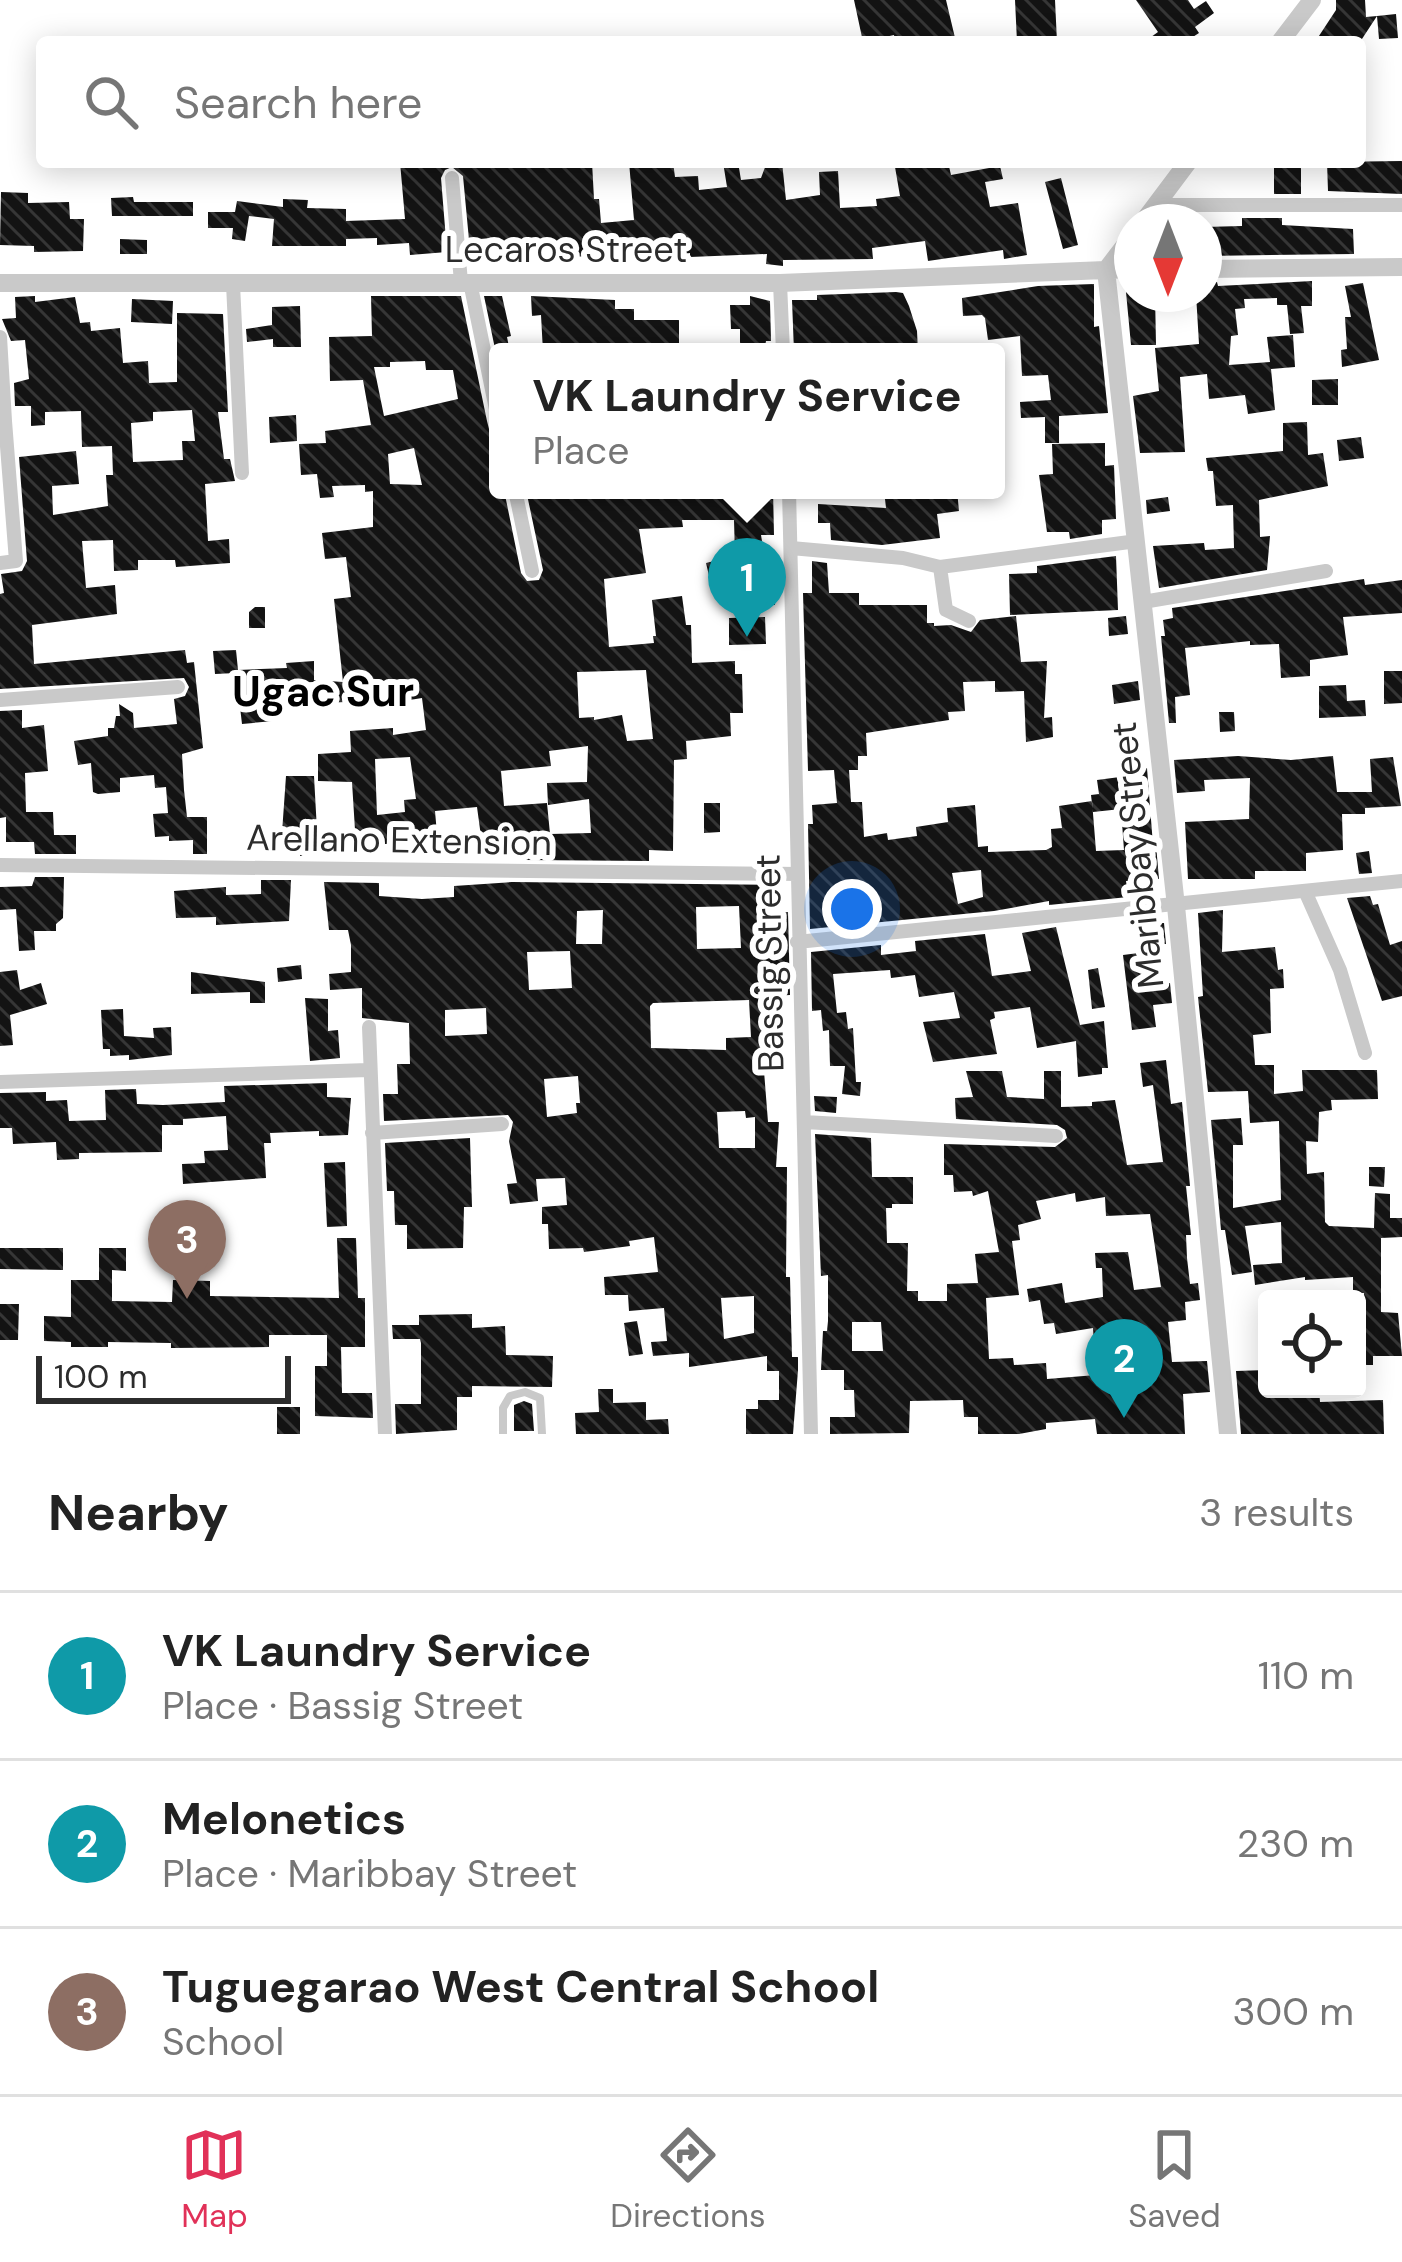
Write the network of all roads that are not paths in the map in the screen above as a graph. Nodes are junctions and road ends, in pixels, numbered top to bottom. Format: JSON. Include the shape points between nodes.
{"nodes":[{"id":1,"x":1312,"y":0,"type":"edge"},
{"id":2,"x":1285,"y":36,"type":"edge"},
{"id":3,"x":1184,"y":168,"type":"edge"},
{"id":4,"x":452,"y":178,"type":"dead end"},
{"id":5,"x":1157,"y":204,"type":"edge"},
{"id":6,"x":1222,"y":205,"type":"edge"},
{"id":7,"x":1402,"y":205,"type":"edge"},
{"id":8,"x":1114,"y":260,"type":"edge"},
{"id":9,"x":1402,"y":267,"type":"edge"},
{"id":10,"x":1222,"y":269,"type":"edge"},
{"id":11,"x":1106,"y":270,"type":"junction"},
{"id":12,"x":1114,"y":270,"type":"edge"},
{"id":13,"x":466,"y":282,"type":"junction"},
{"id":14,"x":0,"y":283,"type":"edge"},
{"id":15,"x":780,"y":283,"type":"junction"},
{"id":16,"x":233,"y":284,"type":"junction"},
{"id":17,"x":0,"y":337,"type":"edge"},
{"id":18,"x":783,"y":343,"type":"edge"},
{"id":19,"x":489,"y":380,"type":"edge"},
{"id":20,"x":3,"y":422,"type":"edge"},
{"id":21,"x":242,"y":473,"type":"dead end"},
{"id":22,"x":517,"y":499,"type":"edge"},
{"id":23,"x":789,"y":499,"type":"edge"},
{"id":24,"x":1137,"y":541,"type":"junction"},
{"id":25,"x":791,"y":548,"type":"junction"},
{"id":26,"x":0,"y":562,"type":"edge"},
{"id":27,"x":940,"y":567,"type":"junction"},
{"id":28,"x":532,"y":571,"type":"dead end"},
{"id":29,"x":1327,"y":572,"type":"dead end"},
{"id":30,"x":1143,"y":602,"type":"junction"},
{"id":31,"x":970,"y":621,"type":"dead end"},
{"id":32,"x":178,"y":687,"type":"dead end"},
{"id":33,"x":0,"y":700,"type":"edge"},
{"id":34,"x":0,"y":865,"type":"edge"},
{"id":35,"x":797,"y":874,"type":"junction"},
{"id":36,"x":1402,"y":880,"type":"edge"},
{"id":37,"x":1305,"y":890,"type":"junction"},
{"id":38,"x":1176,"y":905,"type":"junction"},
{"id":39,"x":797,"y":942,"type":"junction"},
{"id":40,"x":369,"y":1027,"type":"dead end"},
{"id":41,"x":1365,"y":1054,"type":"dead end"},
{"id":42,"x":368,"y":1070,"type":"junction"},
{"id":43,"x":0,"y":1082,"type":"edge"},
{"id":44,"x":804,"y":1122,"type":"junction"},
{"id":45,"x":502,"y":1124,"type":"dead end"},
{"id":46,"x":372,"y":1133,"type":"junction"},
{"id":47,"x":1056,"y":1136,"type":"dead end"},
{"id":48,"x":386,"y":1434,"type":"edge"},
{"id":49,"x":503,"y":1434,"type":"edge"},
{"id":50,"x":542,"y":1434,"type":"edge"},
{"id":51,"x":812,"y":1434,"type":"edge"},
{"id":52,"x":1228,"y":1434,"type":"edge"}],
"edges":[{"from":1,"to":2,"type":"street"},
{"from":3,"to":5,"type":"street"},
{"from":4,"to":13,"type":"street"},
{"from":6,"to":7,"type":"street"},
{"from":8,"to":11,"type":"street"},
{"from":9,"to":10,"type":"street"},
{"from":11,"to":12,"type":"street","name":"Lecaros Street"},
{"from":11,"to":15,"type":"street","name":"Lecaros Street"},
{"from":11,"to":24,"type":"street","name":"Maribbay Street"},
{"from":13,"to":15,"type":"street","name":"Lecaros Street"},
{"from":13,"to":16,"type":"street","name":"Lecaros Street"},
{"from":13,"to":19,"type":"street"},
{"from":14,"to":16,"type":"street","name":"Lecaros Street"},
{"from":15,"to":18,"type":"street"},
{"from":16,"to":21,"type":"street"},
{"from":17,"to":20,"type":"street"},
{"from":20,"to":26,"type":"street","via":[[16,561]]},
{"from":22,"to":28,"type":"street"},
{"from":23,"to":25,"type":"street","name":"Bassig Street"},
{"from":24,"to":27,"type":"street"},
{"from":24,"to":30,"type":"street","name":"Maribbay Street"},
{"from":25,"to":27,"type":"street"},
{"from":25,"to":35,"type":"street","name":"Bassig Street"},
{"from":27,"to":31,"type":"street","via":[[946,610]]},
{"from":29,"to":30,"type":"street"},
{"from":30,"to":38,"type":"street","name":"Maribbay Street"},
{"from":32,"to":33,"type":"street"},
{"from":34,"to":35,"type":"street","name":"Arellano Extension"},
{"from":35,"to":39,"type":"street","name":"Bassig Street"},
{"from":36,"to":37,"type":"street"},
{"from":37,"to":38,"type":"street"},
{"from":37,"to":41,"type":"street"},
{"from":38,"to":39,"type":"street"},
{"from":38,"to":52,"type":"street","name":"Maribbay Street"},
{"from":39,"to":44,"type":"street","name":"Bassig Street"},
{"from":40,"to":42,"type":"street"},
{"from":42,"to":43,"type":"street"},
{"from":42,"to":46,"type":"street"},
{"from":44,"to":47,"type":"street"},
{"from":44,"to":51,"type":"street","name":"Bassig Street"},
{"from":45,"to":46,"type":"street"},
{"from":46,"to":48,"type":"street"},
{"from":49,"to":50,"type":"lane","via":[[503,1408],[525,1392],[540,1398]]}]}
